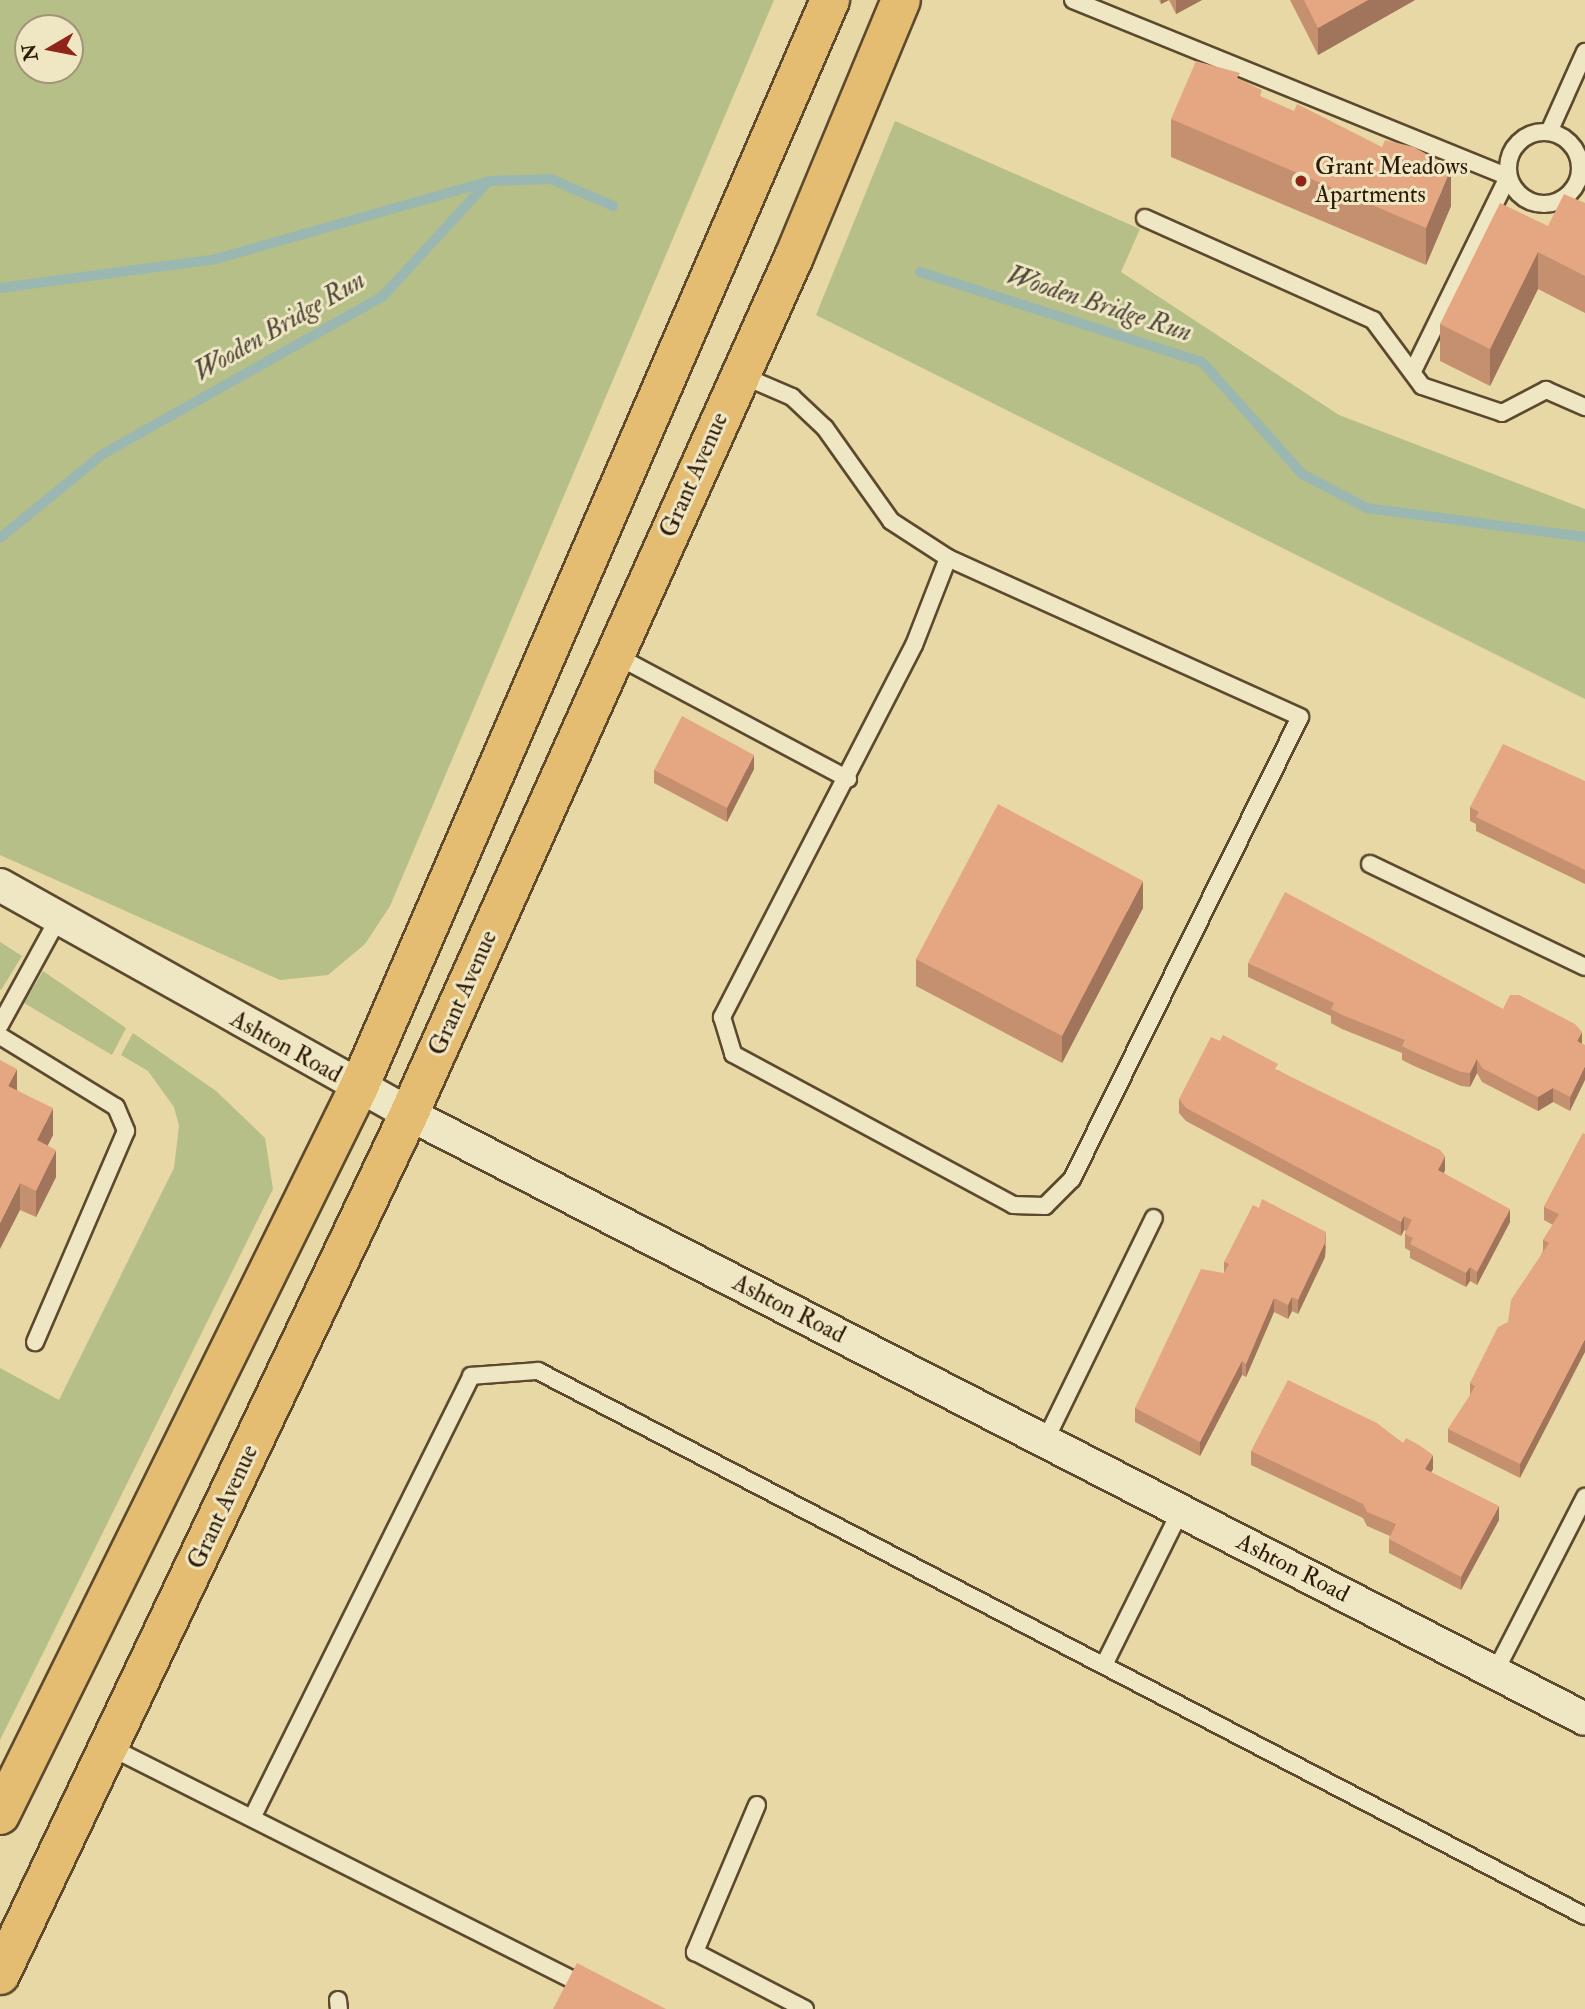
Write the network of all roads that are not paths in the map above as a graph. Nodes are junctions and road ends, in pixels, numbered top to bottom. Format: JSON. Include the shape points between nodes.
{"nodes":[{"id":1,"x":830,"y":0,"type":"edge"},
{"id":2,"x":901,"y":0,"type":"edge"},
{"id":3,"x":1073,"y":0,"type":"edge"},
{"id":4,"x":1585,"y":52,"type":"edge"},
{"id":5,"x":1549,"y":132,"type":"junction"},
{"id":6,"x":1508,"y":177,"type":"junction"},
{"id":7,"x":1578,"y":194,"type":"edge"},
{"id":8,"x":1145,"y":218,"type":"dead end"},
{"id":9,"x":684,"y":346,"type":"junction"},
{"id":10,"x":1413,"y":371,"type":"junction"},
{"id":11,"x":739,"y":374,"type":"junction"},
{"id":12,"x":1585,"y":407,"type":"edge"},
{"id":13,"x":948,"y":558,"type":"junction"},
{"id":14,"x":614,"y":654,"type":"junction"},
{"id":15,"x":848,"y":779,"type":"junction"},
{"id":16,"x":1370,"y":864,"type":"dead end"},
{"id":17,"x":0,"y":885,"type":"edge"},
{"id":18,"x":58,"y":919,"type":"junction"},
{"id":19,"x":1585,"y":967,"type":"edge"},
{"id":20,"x":0,"y":1025,"type":"edge"},
{"id":21,"x":0,"y":1036,"type":"edge"},
{"id":22,"x":359,"y":1087,"type":"junction"},
{"id":23,"x":409,"y":1114,"type":"junction"},
{"id":24,"x":1154,"y":1217,"type":"dead end"},
{"id":25,"x":35,"y":1342,"type":"dead end"},
{"id":26,"x":1045,"y":1441,"type":"junction"},
{"id":27,"x":1585,"y":1497,"type":"edge"},
{"id":28,"x":1181,"y":1510,"type":"junction"},
{"id":29,"x":1104,"y":1665,"type":"junction"},
{"id":30,"x":1495,"y":1672,"type":"junction"},
{"id":31,"x":1585,"y":1718,"type":"edge"},
{"id":32,"x":110,"y":1747,"type":"junction"},
{"id":33,"x":757,"y":1804,"type":"dead end"},
{"id":34,"x":0,"y":1815,"type":"edge"},
{"id":35,"x":253,"y":1816,"type":"junction"},
{"id":36,"x":1585,"y":1916,"type":"edge"},
{"id":37,"x":0,"y":1975,"type":"edge"},
{"id":38,"x":605,"y":1997,"type":"edge"},
{"id":39,"x":805,"y":2009,"type":"edge"}],
"edges":[{"from":1,"to":9,"type":"main road"},
{"from":2,"to":11,"type":"main road","name":"Grant Avenue"},
{"from":3,"to":6,"type":"lane"},
{"from":4,"to":5,"type":"lane"},
{"from":5,"to":6,"type":"lane","via":[[1535,133],[1513,149]]},
{"from":5,"to":7,"type":"lane","via":[[1573,147],[1579,159]]},
{"from":6,"to":7,"type":"lane","via":[[1520,194],[1539,204]]},
{"from":6,"to":10,"type":"lane"},
{"from":8,"to":10,"type":"lane","via":[[1373,320]]},
{"from":9,"to":11,"type":"main road"},
{"from":9,"to":22,"type":"main road"},
{"from":10,"to":12,"type":"lane","via":[[1422,386],[1502,413],[1546,390]]},
{"from":11,"to":13,"type":"lane","via":[[792,397],[825,428],[891,521]]},
{"from":11,"to":14,"type":"main road","name":"Grant Avenue"},
{"from":13,"to":15,"type":"lane","via":[[914,645]]},
{"from":13,"to":15,"type":"lane","via":[[1300,717],[1072,1179],[1045,1206],[1013,1205],[733,1054],[722,1017]]},
{"from":14,"to":15,"type":"lane"},
{"from":14,"to":23,"type":"main road","name":"Grant Avenue"},
{"from":16,"to":19,"type":"lane"},
{"from":17,"to":18,"type":"street","name":"Ashton Road"},
{"from":18,"to":20,"type":"lane"},
{"from":18,"to":22,"type":"street","name":"Ashton Road"},
{"from":21,"to":25,"type":"lane","via":[[116,1107],[127,1131]]},
{"from":22,"to":23,"type":"street","name":"Ashton Road"},
{"from":22,"to":34,"type":"main road"},
{"from":23,"to":26,"type":"street","name":"Ashton Road"},
{"from":23,"to":32,"type":"main road","name":"Grant Avenue"},
{"from":24,"to":26,"type":"lane"},
{"from":26,"to":28,"type":"street","name":"Ashton Road"},
{"from":27,"to":30,"type":"lane"},
{"from":28,"to":29,"type":"lane"},
{"from":28,"to":30,"type":"street","name":"Ashton Road"},
{"from":29,"to":35,"type":"lane","via":[[538,1371],[471,1376]]},
{"from":29,"to":36,"type":"lane"},
{"from":30,"to":31,"type":"street","name":"Ashton Road"},
{"from":32,"to":35,"type":"lane"},
{"from":32,"to":37,"type":"main road","name":"Grant Avenue"},
{"from":33,"to":39,"type":"lane","via":[[695,1952]]},
{"from":35,"to":38,"type":"lane"}]}
